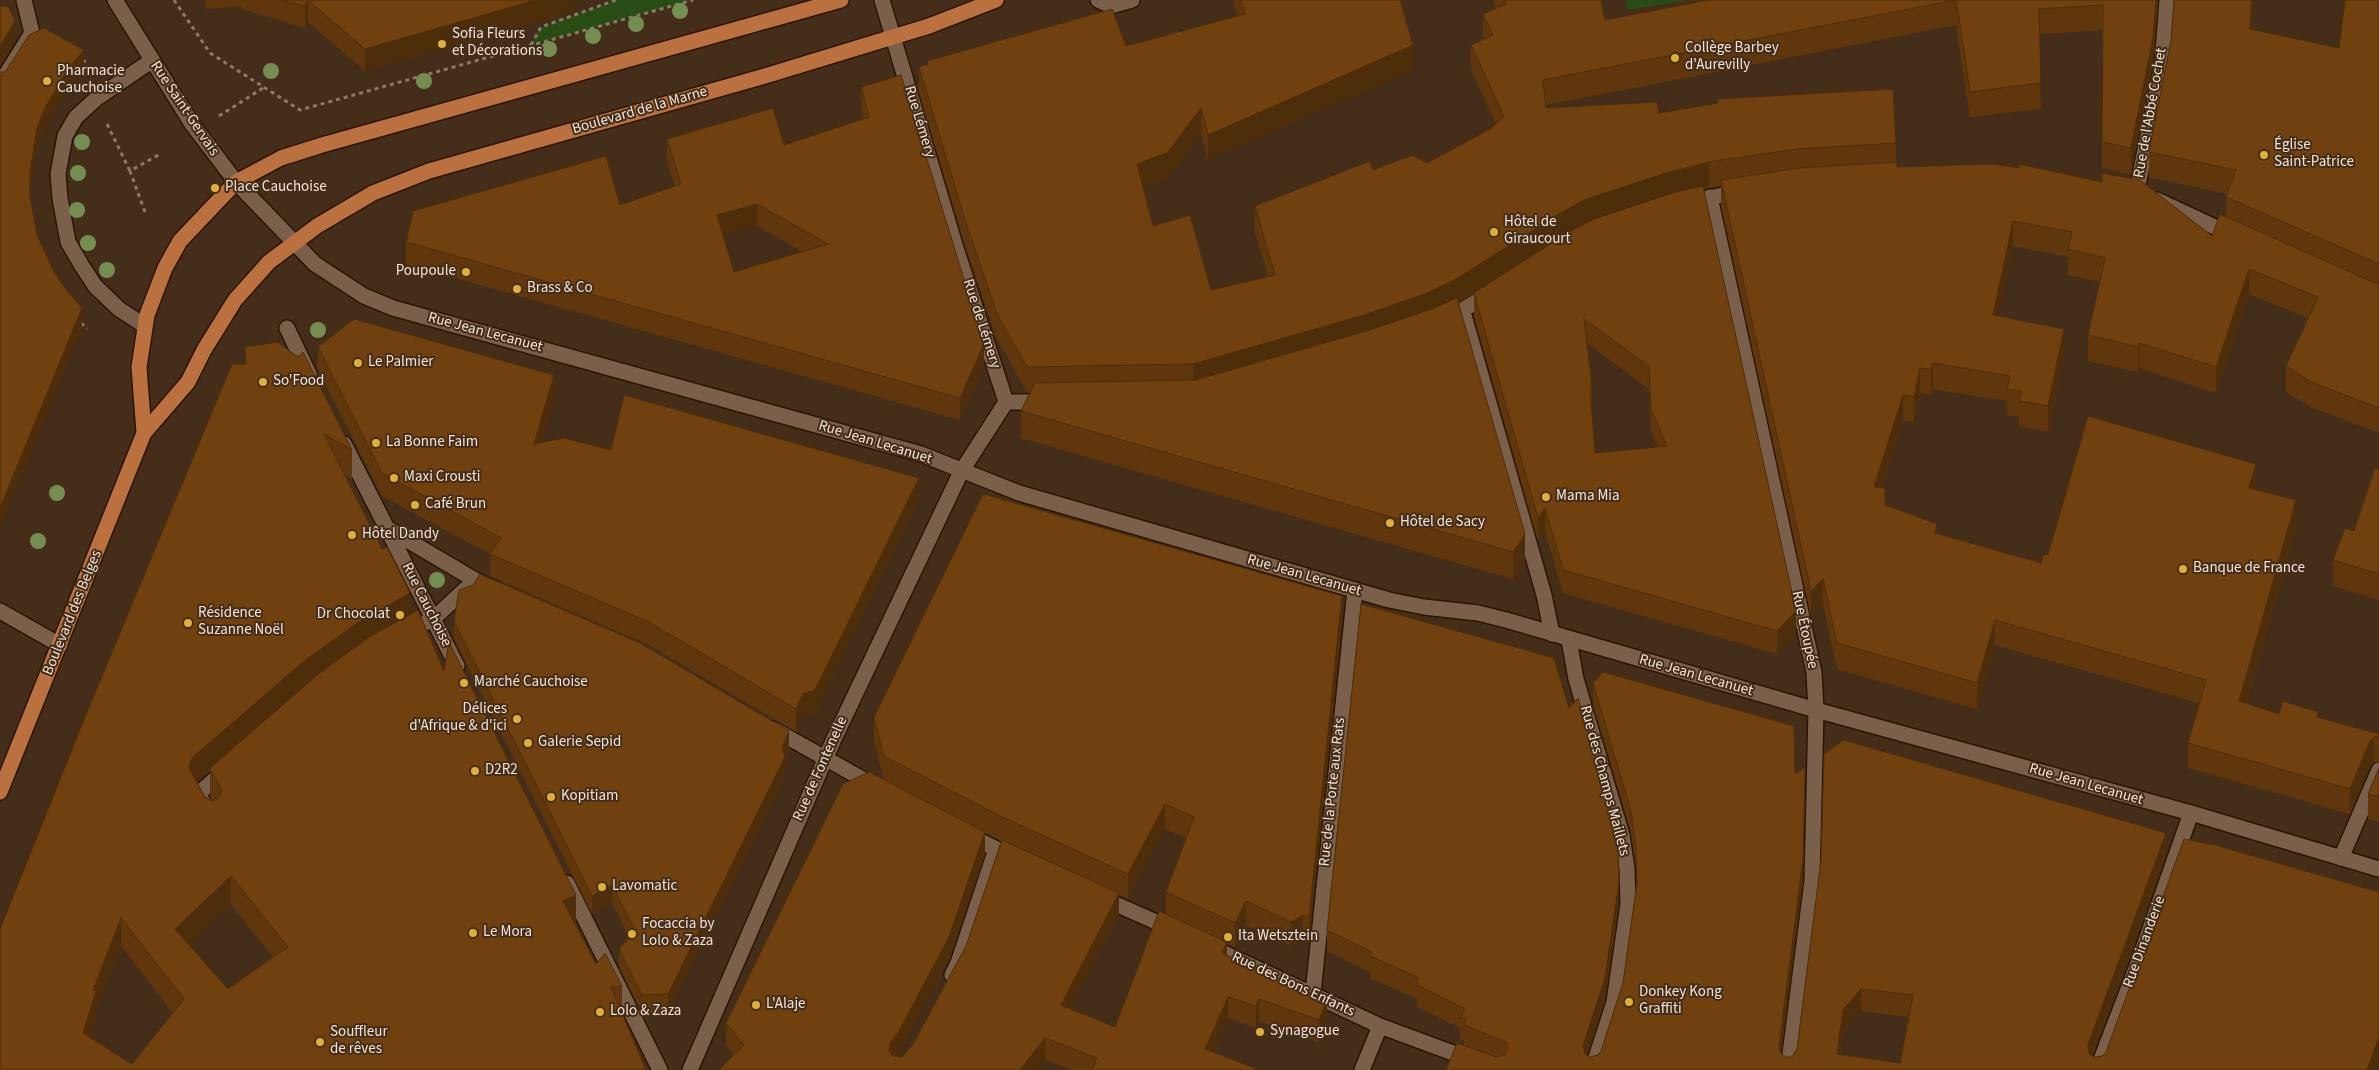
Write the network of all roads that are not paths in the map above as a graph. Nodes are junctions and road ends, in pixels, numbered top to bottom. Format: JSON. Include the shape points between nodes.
{"nodes":[{"id":1,"x":24,"y":0,"type":"edge"},
{"id":2,"x":114,"y":0,"type":"edge"},
{"id":3,"x":841,"y":0,"type":"edge"},
{"id":4,"x":882,"y":0,"type":"edge"},
{"id":5,"x":996,"y":0,"type":"edge"},
{"id":6,"x":1132,"y":0,"type":"edge"},
{"id":7,"x":2167,"y":0,"type":"edge"},
{"id":8,"x":1105,"y":3,"type":"edge"},
{"id":9,"x":893,"y":36,"type":"junction"},
{"id":10,"x":151,"y":61,"type":"junction"},
{"id":11,"x":0,"y":84,"type":"edge"},
{"id":12,"x":236,"y":182,"type":"junction"},
{"id":13,"x":1752,"y":190,"type":"edge"},
{"id":14,"x":2117,"y":192,"type":"edge"},
{"id":15,"x":2136,"y":195,"type":"junction"},
{"id":16,"x":1710,"y":197,"type":"junction"},
{"id":17,"x":1669,"y":207,"type":"edge"},
{"id":18,"x":263,"y":211,"type":"joint"},
{"id":19,"x":295,"y":243,"type":"junction"},
{"id":20,"x":2251,"y":244,"type":"edge"},
{"id":21,"x":955,"y":245,"type":"joint"},
{"id":22,"x":1504,"y":285,"type":"edge"},
{"id":23,"x":1463,"y":312,"type":"junction"},
{"id":24,"x":145,"y":326,"type":"junction"},
{"id":25,"x":286,"y":328,"type":"dead end"},
{"id":26,"x":1429,"y":328,"type":"edge"},
{"id":27,"x":315,"y":386,"type":"edge"},
{"id":28,"x":1006,"y":402,"type":"junction"},
{"id":29,"x":1062,"y":402,"type":"edge"},
{"id":30,"x":337,"y":430,"type":"edge"},
{"id":31,"x":144,"y":433,"type":"junction"},
{"id":32,"x":961,"y":472,"type":"junction"},
{"id":33,"x":385,"y":527,"type":"junction"},
{"id":34,"x":475,"y":580,"type":"junction"},
{"id":35,"x":1355,"y":590,"type":"junction"},
{"id":36,"x":510,"y":596,"type":"edge"},
{"id":37,"x":0,"y":611,"type":"edge"},
{"id":38,"x":433,"y":619,"type":"junction"},
{"id":39,"x":413,"y":630,"type":"edge"},
{"id":40,"x":1552,"y":634,"type":"junction"},
{"id":41,"x":1569,"y":640,"type":"junction"},
{"id":42,"x":60,"y":645,"type":"junction"},
{"id":43,"x":464,"y":681,"type":"edge"},
{"id":44,"x":1816,"y":710,"type":"junction"},
{"id":45,"x":761,"y":722,"type":"edge"},
{"id":46,"x":824,"y":760,"type":"junction"},
{"id":47,"x":236,"y":761,"type":"edge"},
{"id":48,"x":2379,"y":770,"type":"edge"},
{"id":49,"x":0,"y":792,"type":"edge"},
{"id":50,"x":892,"y":795,"type":"edge"},
{"id":51,"x":2191,"y":813,"type":"junction"},
{"id":52,"x":213,"y":820,"type":"edge"},
{"id":53,"x":952,"y":827,"type":"edge"},
{"id":54,"x":996,"y":849,"type":"junction"},
{"id":55,"x":2341,"y":858,"type":"junction"},
{"id":56,"x":558,"y":866,"type":"edge"},
{"id":57,"x":1032,"y":866,"type":"edge"},
{"id":58,"x":2379,"y":869,"type":"edge"},
{"id":59,"x":1086,"y":890,"type":"edge"},
{"id":60,"x":944,"y":990,"type":"edge"},
{"id":61,"x":1313,"y":993,"type":"junction"},
{"id":62,"x":1380,"y":1026,"type":"junction"},
{"id":63,"x":660,"y":1070,"type":"edge"},
{"id":64,"x":690,"y":1070,"type":"edge"},
{"id":65,"x":1362,"y":1070,"type":"edge"},
{"id":66,"x":1500,"y":1070,"type":"edge"},
{"id":67,"x":1592,"y":1070,"type":"edge"},
{"id":68,"x":1788,"y":1070,"type":"edge"},
{"id":69,"x":2097,"y":1070,"type":"edge"}],
"edges":[{"from":1,"to":11,"type":"street","via":[[32,33]]},
{"from":2,"to":10,"type":"street","name":"Rue Saint-Gervais"},
{"from":3,"to":12,"type":"main road","via":[[329,143],[281,158]]},
{"from":4,"to":9,"type":"street","name":"Rue Lémery"},
{"from":5,"to":9,"type":"main road","name":"Boulevard de la Marne"},
{"from":6,"to":8,"type":"street"},
{"from":7,"to":15,"type":"street","name":"Rue de l'Abbé Cochet","via":[[2162,65]]},
{"from":9,"to":19,"type":"main road","name":"Boulevard de la Marne","via":[[765,76],[453,162],[373,193]]},
{"from":9,"to":21,"type":"street","name":"Rue Lémery"},
{"from":10,"to":12,"type":"street","name":"Rue Saint-Gervais","via":[[192,124]]},
{"from":10,"to":24,"type":"street","via":[[97,98],[76,117],[65,136],[58,174],[68,242],[95,286],[119,309]]},
{"from":12,"to":18,"type":"street","name":"Rue Saint-Gervais"},
{"from":12,"to":24,"type":"main road","name":"Boulevard des Belges","via":[[180,241],[165,268]]},
{"from":13,"to":16,"type":"street"},
{"from":14,"to":15,"type":"street"},
{"from":15,"to":20,"type":"street","via":[[2164,202]]},
{"from":16,"to":17,"type":"street"},
{"from":16,"to":44,"type":"street","name":"Rue Étoupée","via":[[1814,672]]},
{"from":18,"to":19,"type":"street","name":"Rue Jean Lecanuet"},
{"from":19,"to":31,"type":"main road","name":"Boulevard des Belges","via":[[269,262],[242,291],[204,350],[188,382]]},
{"from":19,"to":32,"type":"street","name":"Rue Jean Lecanuet","via":[[315,264],[364,296],[393,308],[921,454]]},
{"from":21,"to":28,"type":"street","name":"Rue de Lémery"},
{"from":22,"to":23,"type":"street"},
{"from":23,"to":26,"type":"street"},
{"from":23,"to":40,"type":"street","via":[[1544,595]]},
{"from":24,"to":31,"type":"main road","name":"Boulevard des Belges","via":[[139,367]]},
{"from":25,"to":27,"type":"street"},
{"from":28,"to":29,"type":"street"},
{"from":28,"to":32,"type":"street","name":"Rue de Fontenelle"},
{"from":30,"to":33,"type":"street","name":"Rue Cauchoise"},
{"from":31,"to":42,"type":"main road","name":"Boulevard des Belges"},
{"from":32,"to":35,"type":"street","name":"Rue Jean Lecanuet","via":[[1045,501]]},
{"from":32,"to":46,"type":"street","name":"Rue de Fontenelle"},
{"from":33,"to":34,"type":"street"},
{"from":33,"to":38,"type":"street","name":"Rue Cauchoise"},
{"from":34,"to":36,"type":"street"},
{"from":34,"to":38,"type":"street"},
{"from":35,"to":40,"type":"street","name":"Rue Jean Lecanuet","via":[[1424,607],[1478,614]]},
{"from":35,"to":61,"type":"street","name":"Rue de la Porte aux Rats"},
{"from":37,"to":42,"type":"street"},
{"from":38,"to":39,"type":"street"},
{"from":38,"to":43,"type":"street","name":"Rue Cauchoise"},
{"from":40,"to":41,"type":"street","name":"Rue Jean Lecanuet"},
{"from":41,"to":44,"type":"street","name":"Rue Jean Lecanuet"},
{"from":41,"to":67,"type":"street","name":"Rue des Champs Maillets","via":[[1576,679],[1622,835],[1627,869],[1628,904],[1614,1002]]},
{"from":42,"to":49,"type":"main road","name":"Boulevard des Belges"},
{"from":44,"to":51,"type":"street","name":"Rue Jean Lecanuet"},
{"from":44,"to":68,"type":"street","name":"Rue Étoupée","via":[[1812,881]]},
{"from":45,"to":46,"type":"street"},
{"from":46,"to":50,"type":"street"},
{"from":46,"to":64,"type":"street","name":"Rue de Fontenelle"},
{"from":47,"to":52,"type":"street","via":[[198,794]]},
{"from":48,"to":55,"type":"street"},
{"from":51,"to":55,"type":"street","name":"Rue Jean Lecanuet"},
{"from":51,"to":69,"type":"street","name":"Rue Dinanderie"},
{"from":53,"to":54,"type":"street"},
{"from":54,"to":57,"type":"street"},
{"from":54,"to":60,"type":"street","via":[[958,963]]},
{"from":55,"to":58,"type":"street","name":"Rue Jean Lecanuet"},
{"from":56,"to":63,"type":"street"},
{"from":59,"to":61,"type":"street","name":"Rue des Bons Enfants"},
{"from":61,"to":62,"type":"street","name":"Rue des Bons Enfants"},
{"from":62,"to":65,"type":"street"},
{"from":62,"to":66,"type":"street","name":"Rue des Bons Enfants"}]}
